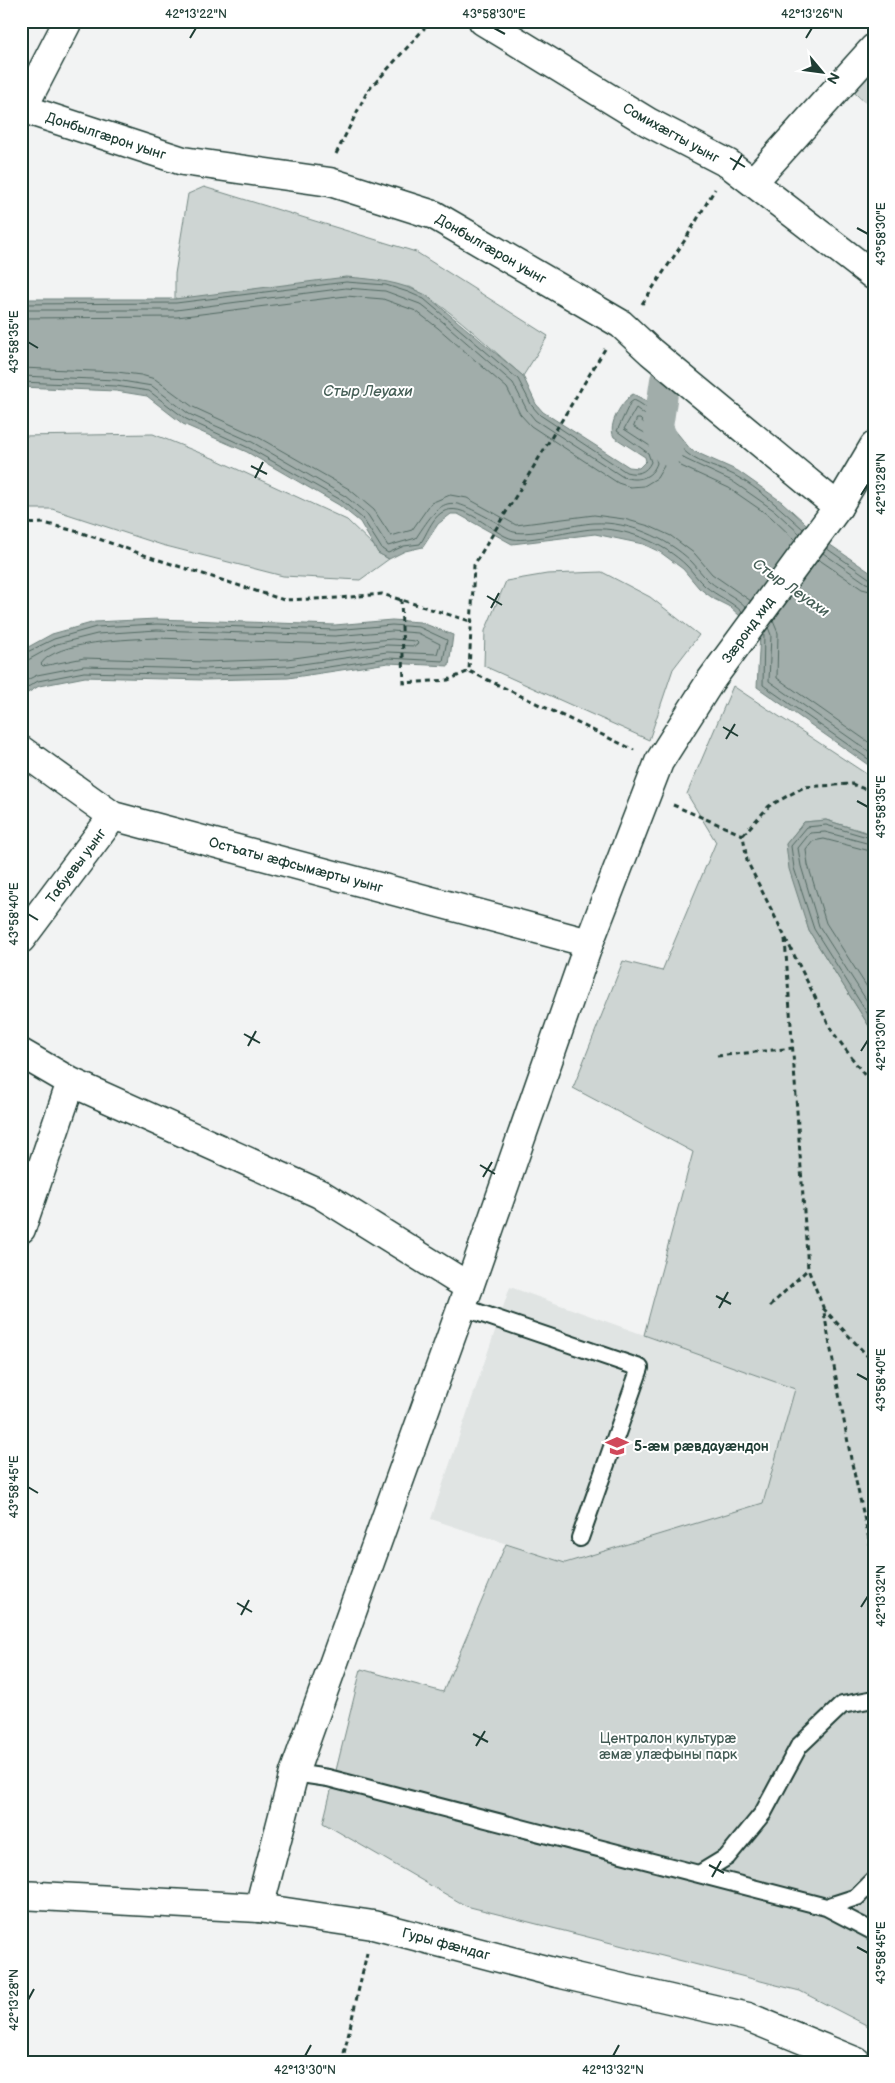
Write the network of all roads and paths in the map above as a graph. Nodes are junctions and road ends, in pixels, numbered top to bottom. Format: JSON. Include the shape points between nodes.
{"nodes":[{"id":1,"x":68,"y":21,"type":"edge"},
{"id":2,"x":430,"y":21,"type":"edge"},
{"id":3,"x":483,"y":21,"type":"edge"},
{"id":4,"x":874,"y":48,"type":"edge"},
{"id":5,"x":22,"y":108,"type":"edge"},
{"id":6,"x":729,"y":164,"type":"junction"},
{"id":7,"x":330,"y":182,"type":"junction"},
{"id":8,"x":753,"y":182,"type":"junction"},
{"id":9,"x":874,"y":276,"type":"edge"},
{"id":10,"x":621,"y":324,"type":"junction"},
{"id":11,"x":874,"y":446,"type":"edge"},
{"id":12,"x":838,"y":507,"type":"junction"},
{"id":13,"x":21,"y":524,"type":"edge"},
{"id":14,"x":401,"y":599,"type":"junction"},
{"id":15,"x":472,"y":622,"type":"junction"},
{"id":16,"x":469,"y":671,"type":"junction"},
{"id":17,"x":21,"y":750,"type":"edge"},
{"id":18,"x":659,"y":762,"type":"junction"},
{"id":19,"x":874,"y":793,"type":"edge"},
{"id":20,"x":647,"y":795,"type":"junction"},
{"id":21,"x":114,"y":816,"type":"junction"},
{"id":22,"x":743,"y":835,"type":"junction"},
{"id":23,"x":21,"y":939,"type":"edge"},
{"id":24,"x":785,"y":939,"type":"junction"},
{"id":25,"x":588,"y":943,"type":"junction"},
{"id":26,"x":793,"y":1048,"type":"junction"},
{"id":27,"x":21,"y":1053,"type":"edge"},
{"id":28,"x":718,"y":1056,"type":"dead end"},
{"id":29,"x":70,"y":1082,"type":"junction"},
{"id":30,"x":874,"y":1088,"type":"edge"},
{"id":31,"x":21,"y":1228,"type":"edge"},
{"id":32,"x":808,"y":1269,"type":"junction"},
{"id":33,"x":465,"y":1297,"type":"junction"},
{"id":34,"x":770,"y":1306,"type":"dead end"},
{"id":35,"x":823,"y":1307,"type":"junction"},
{"id":36,"x":874,"y":1363,"type":"edge"},
{"id":37,"x":580,"y":1538,"type":"dead end"},
{"id":38,"x":874,"y":1561,"type":"edge"},
{"id":39,"x":874,"y":1699,"type":"edge"},
{"id":40,"x":294,"y":1773,"type":"junction"},
{"id":41,"x":698,"y":1874,"type":"junction"},
{"id":42,"x":874,"y":1880,"type":"edge"},
{"id":43,"x":21,"y":1895,"type":"edge"},
{"id":44,"x":826,"y":1907,"type":"junction"},
{"id":45,"x":259,"y":1908,"type":"junction"},
{"id":46,"x":373,"y":1925,"type":"junction"},
{"id":47,"x":874,"y":1932,"type":"edge"},
{"id":48,"x":342,"y":2062,"type":"edge"},
{"id":49,"x":857,"y":2062,"type":"edge"}],
"edges":[{"from":1,"to":5,"type":"street"},
{"from":2,"to":7,"type":"path","via":[[367,92],[337,153]]},
{"from":3,"to":6,"type":"street","name":"Сомихæгты уынг","via":[[648,122]]},
{"from":4,"to":8,"type":"street"},
{"from":5,"to":7,"type":"street","name":"Донбылгæрон уынг","via":[[183,161]]},
{"from":6,"to":8,"type":"street","name":"Сомихæгты уынг"},
{"from":6,"to":10,"type":"path","via":[[680,247],[638,309]]},
{"from":7,"to":10,"type":"street","name":"Донбылгæрон уынг","via":[[434,215]]},
{"from":8,"to":9,"type":"street","name":"Сомихæгты уынг"},
{"from":10,"to":12,"type":"street","name":"Донбылгæрон уынг"},
{"from":10,"to":15,"type":"path","via":[[474,565]]},
{"from":11,"to":12,"type":"street","name":"Зæронд хид"},
{"from":12,"to":18,"type":"street","name":"Зæронд хид","via":[[711,680]]},
{"from":13,"to":14,"type":"path","via":[[44,523],[79,532],[284,600],[382,594]]},
{"from":14,"to":15,"type":"path"},
{"from":14,"to":16,"type":"path","via":[[404,683],[448,680]]},
{"from":15,"to":16,"type":"path"},
{"from":16,"to":18,"type":"path"},
{"from":17,"to":21,"type":"street","name":"Остъаты æфсымæрты уынг"},
{"from":18,"to":20,"type":"street","name":"Зæронд хид"},
{"from":19,"to":22,"type":"path","via":[[852,784],[804,787],[770,806]]},
{"from":20,"to":22,"type":"path"},
{"from":20,"to":25,"type":"street","name":"Зæронд хид"},
{"from":21,"to":23,"type":"street","name":"Табуевы уынг"},
{"from":21,"to":25,"type":"street","name":"Остъаты æфсымæрты уынг"},
{"from":22,"to":24,"type":"path","via":[[747,861]]},
{"from":24,"to":26,"type":"path"},
{"from":24,"to":30,"type":"path","via":[[832,1032]]},
{"from":25,"to":33,"type":"street","name":"Зæронд хид"},
{"from":26,"to":28,"type":"path"},
{"from":26,"to":32,"type":"path"},
{"from":27,"to":29,"type":"street"},
{"from":29,"to":31,"type":"street"},
{"from":29,"to":33,"type":"street","via":[[320,1194]]},
{"from":32,"to":34,"type":"path"},
{"from":32,"to":35,"type":"path"},
{"from":33,"to":37,"type":"lane","via":[[640,1368]]},
{"from":33,"to":40,"type":"street","name":"Зæронд хид"},
{"from":35,"to":36,"type":"path"},
{"from":35,"to":38,"type":"path"},
{"from":39,"to":41,"type":"lane","via":[[842,1705],[799,1746],[763,1813],[727,1857]]},
{"from":40,"to":41,"type":"lane","via":[[328,1778]]},
{"from":40,"to":45,"type":"street","name":"Зæронд хид"},
{"from":41,"to":44,"type":"lane"},
{"from":42,"to":44,"type":"lane","via":[[857,1896]]},
{"from":43,"to":45,"type":"street","name":"Гуры фӕндаг"},
{"from":44,"to":47,"type":"lane"},
{"from":45,"to":46,"type":"street","name":"Гуры фӕндаг"},
{"from":46,"to":48,"type":"path"},
{"from":46,"to":49,"type":"street","name":"Гуры фӕндаг","via":[[557,1973],[748,2017]]}]}
